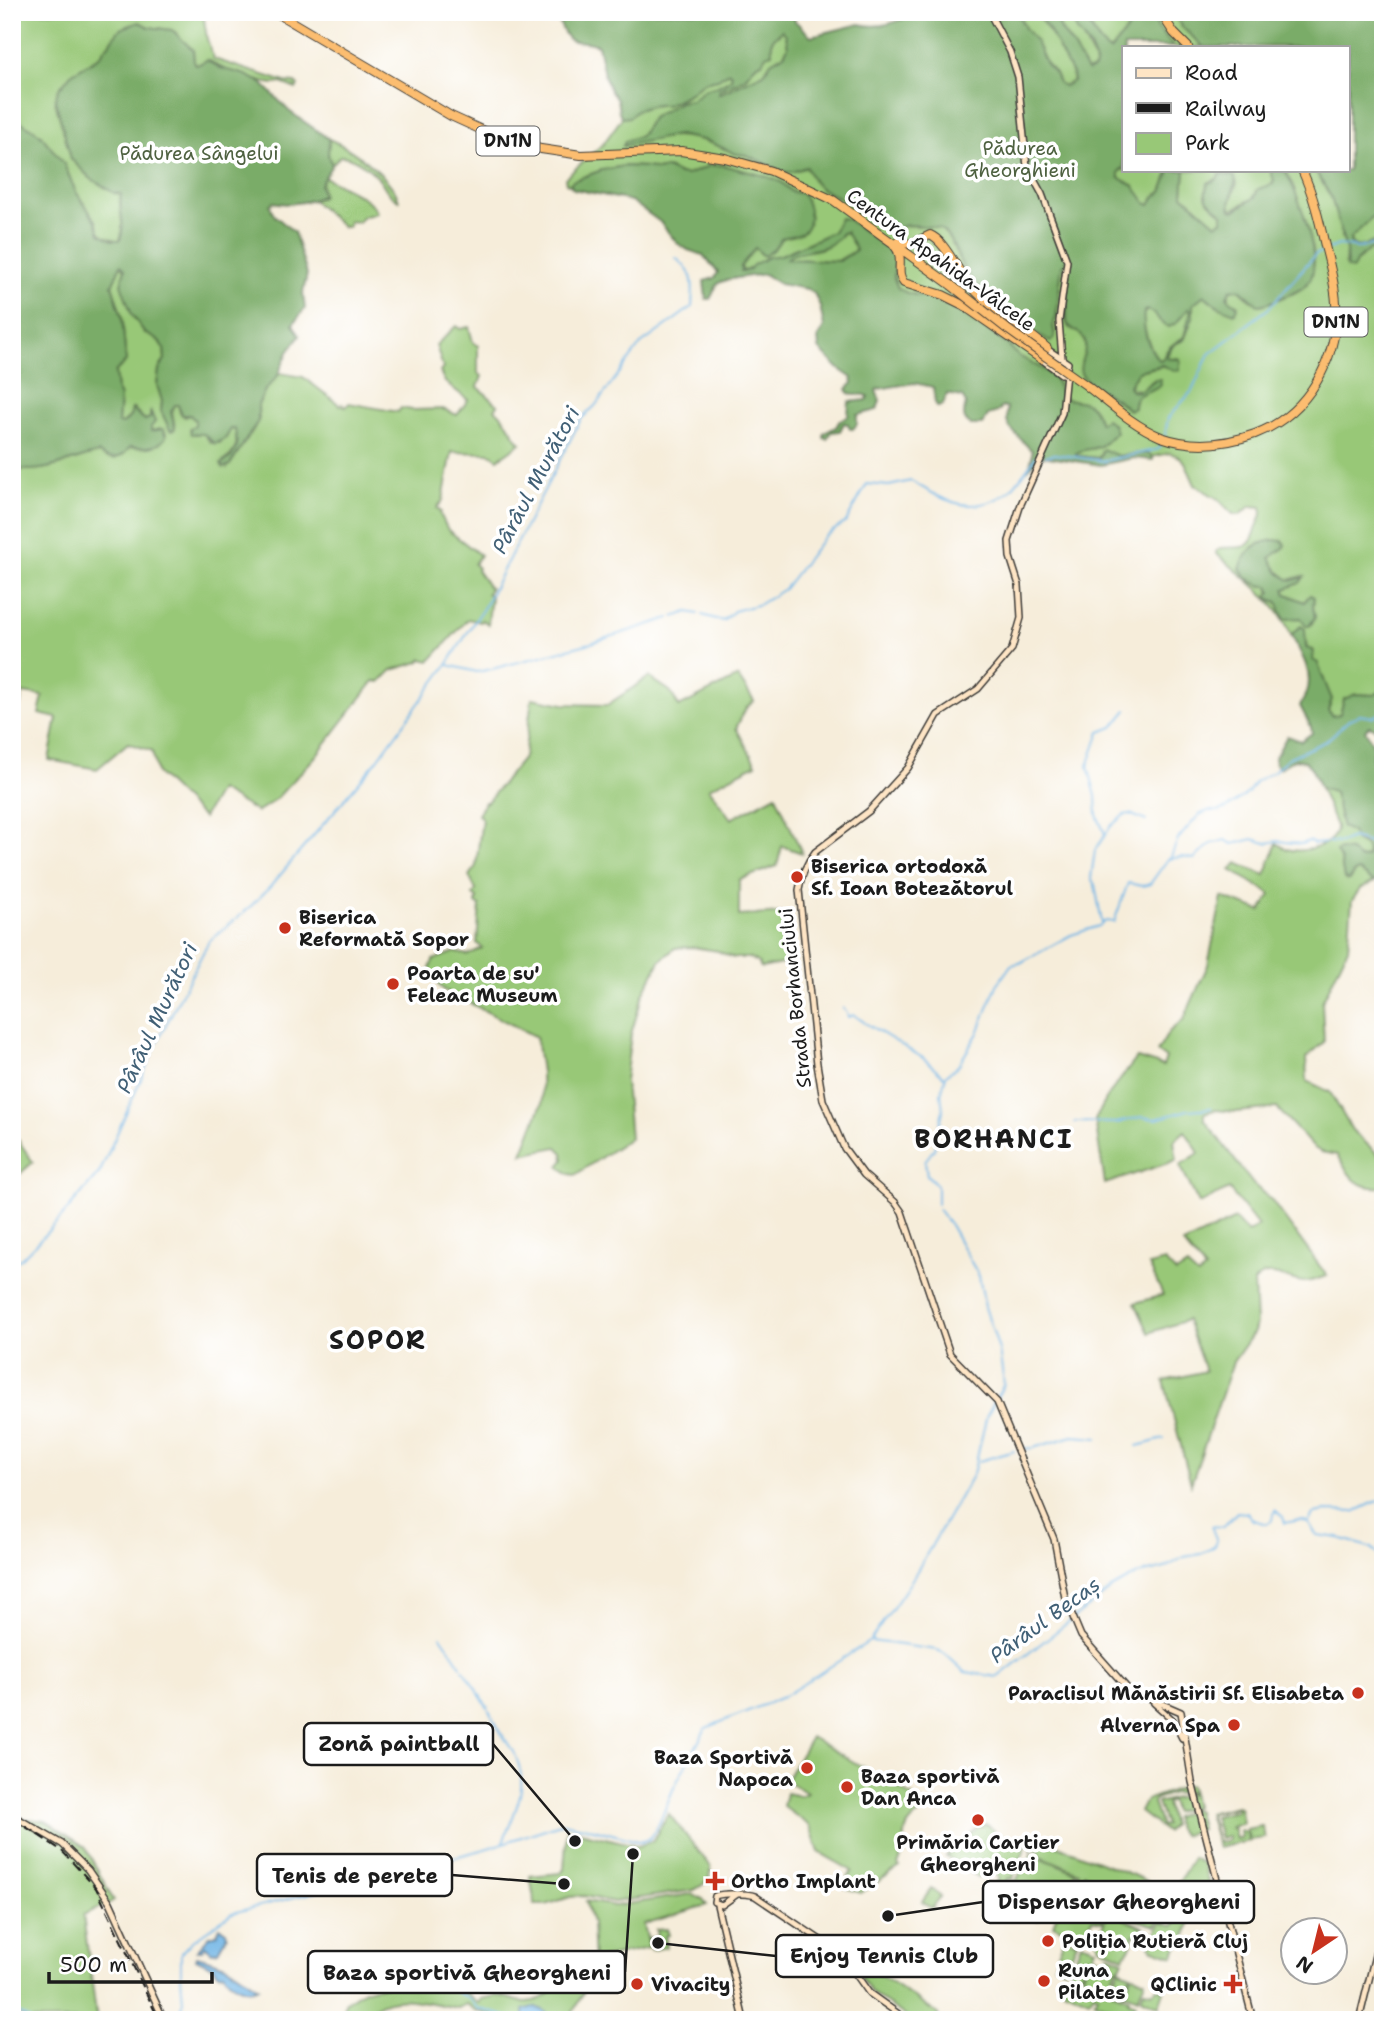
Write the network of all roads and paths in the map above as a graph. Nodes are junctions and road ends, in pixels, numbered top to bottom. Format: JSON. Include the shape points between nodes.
{"nodes":[{"id":1,"x":275,"y":12,"type":"edge"},
{"id":2,"x":989,"y":12,"type":"edge"},
{"id":3,"x":1160,"y":12,"type":"edge"},
{"id":4,"x":1187,"y":46,"type":"edge"},
{"id":5,"x":1303,"y":172,"type":"edge"},
{"id":6,"x":871,"y":227,"type":"junction"},
{"id":7,"x":924,"y":237,"type":"junction"},
{"id":8,"x":899,"y":273,"type":"junction"},
{"id":9,"x":951,"y":285,"type":"junction"},
{"id":10,"x":1059,"y":343,"type":"junction"},
{"id":11,"x":1041,"y":350,"type":"junction"},
{"id":12,"x":1062,"y":358,"type":"junction"},
{"id":13,"x":1064,"y":374,"type":"junction"},
{"id":14,"x":1139,"y":1695,"type":"junction"},
{"id":15,"x":1185,"y":1748,"type":"junction"},
{"id":16,"x":12,"y":1815,"type":"edge"},
{"id":17,"x":723,"y":1895,"type":"junction"},
{"id":18,"x":736,"y":1895,"type":"junction"},
{"id":19,"x":722,"y":1904,"type":"junction"},
{"id":20,"x":1383,"y":1923,"type":"edge"},
{"id":21,"x":164,"y":2020,"type":"edge"},
{"id":22,"x":744,"y":2020,"type":"edge"},
{"id":23,"x":907,"y":2020,"type":"edge"},
{"id":24,"x":1253,"y":2020,"type":"edge"},
{"id":25,"x":1359,"y":2020,"type":"edge"}],
"edges":[{"from":1,"to":6,"type":"highway","name":"Centura Apahida-Vâlcele","number":"DN1N","via":[[451,116],[497,138],[581,155],[659,150],[745,163],[825,195]]},
{"from":2,"to":10,"type":"main road","name":"Strada Borhanciului","via":[[1018,77],[1027,167],[1067,261]]},
{"from":3,"to":4,"type":"highway"},
{"from":5,"to":9,"type":"highway","name":"Centura Apahida-Vâlcele","number":"DN1N","bridge":true,"via":[[1331,269],[1336,323],[1318,380],[1288,415],[1257,433],[1198,444],[1150,432]]},
{"from":6,"to":7,"type":"highway","number":"DN1N","via":[[906,245]]},
{"from":6,"to":8,"type":"highway","number":"DN1N","via":[[900,252]]},
{"from":6,"to":9,"type":"highway","name":"Centura Apahida-Vâlcele","number":"DN1N"},
{"from":7,"to":9,"type":"highway","number":"DN1N","via":[[917,246],[918,254]]},
{"from":7,"to":11,"type":"highway","via":[[940,241],[969,284]]},
{"from":8,"to":9,"type":"highway","number":"DN1N","via":[[905,264],[915,262]]},
{"from":8,"to":11,"type":"highway","via":[[906,285],[955,300]]},
{"from":10,"to":11,"type":"main road","via":[[1057,350]]},
{"from":10,"to":12,"type":"main road","name":"Strada Borhanciului"},
{"from":11,"to":12,"type":"main road"},
{"from":11,"to":13,"type":"main road"},
{"from":12,"to":13,"type":"main road","name":"Strada Borhanciului","via":[[1069,365]]},
{"from":13,"to":14,"type":"main road","name":"Strada Borhanciului","via":[[1062,413],[1055,435],[1021,504],[1009,541],[1021,607],[1021,625],[1012,649],[978,689],[938,715],[908,768],[869,811],[813,855],[800,886],[820,1090],[840,1142],[861,1171],[901,1209],[950,1354],[995,1400],[1054,1539],[1064,1595],[1074,1620],[1091,1650],[1124,1686]]},
{"from":14,"to":15,"type":"main road","via":[[1173,1720]]},
{"from":14,"to":15,"type":"main road","name":"Strada Borhanciului","via":[[1182,1714]]},
{"from":15,"to":24,"type":"main road"},
{"from":16,"to":21,"type":"main road","via":[[56,1840],[79,1860],[110,1902]]},
{"from":17,"to":18,"type":"main road"},
{"from":17,"to":19,"type":"main road"},
{"from":17,"to":19,"type":"main road","via":[[714,1902]]},
{"from":18,"to":19,"type":"main road"},
{"from":18,"to":23,"type":"main road","via":[[755,1896],[834,1948],[869,1993]]},
{"from":19,"to":22,"type":"main road"},
{"from":20,"to":25,"type":"main road"}]}
